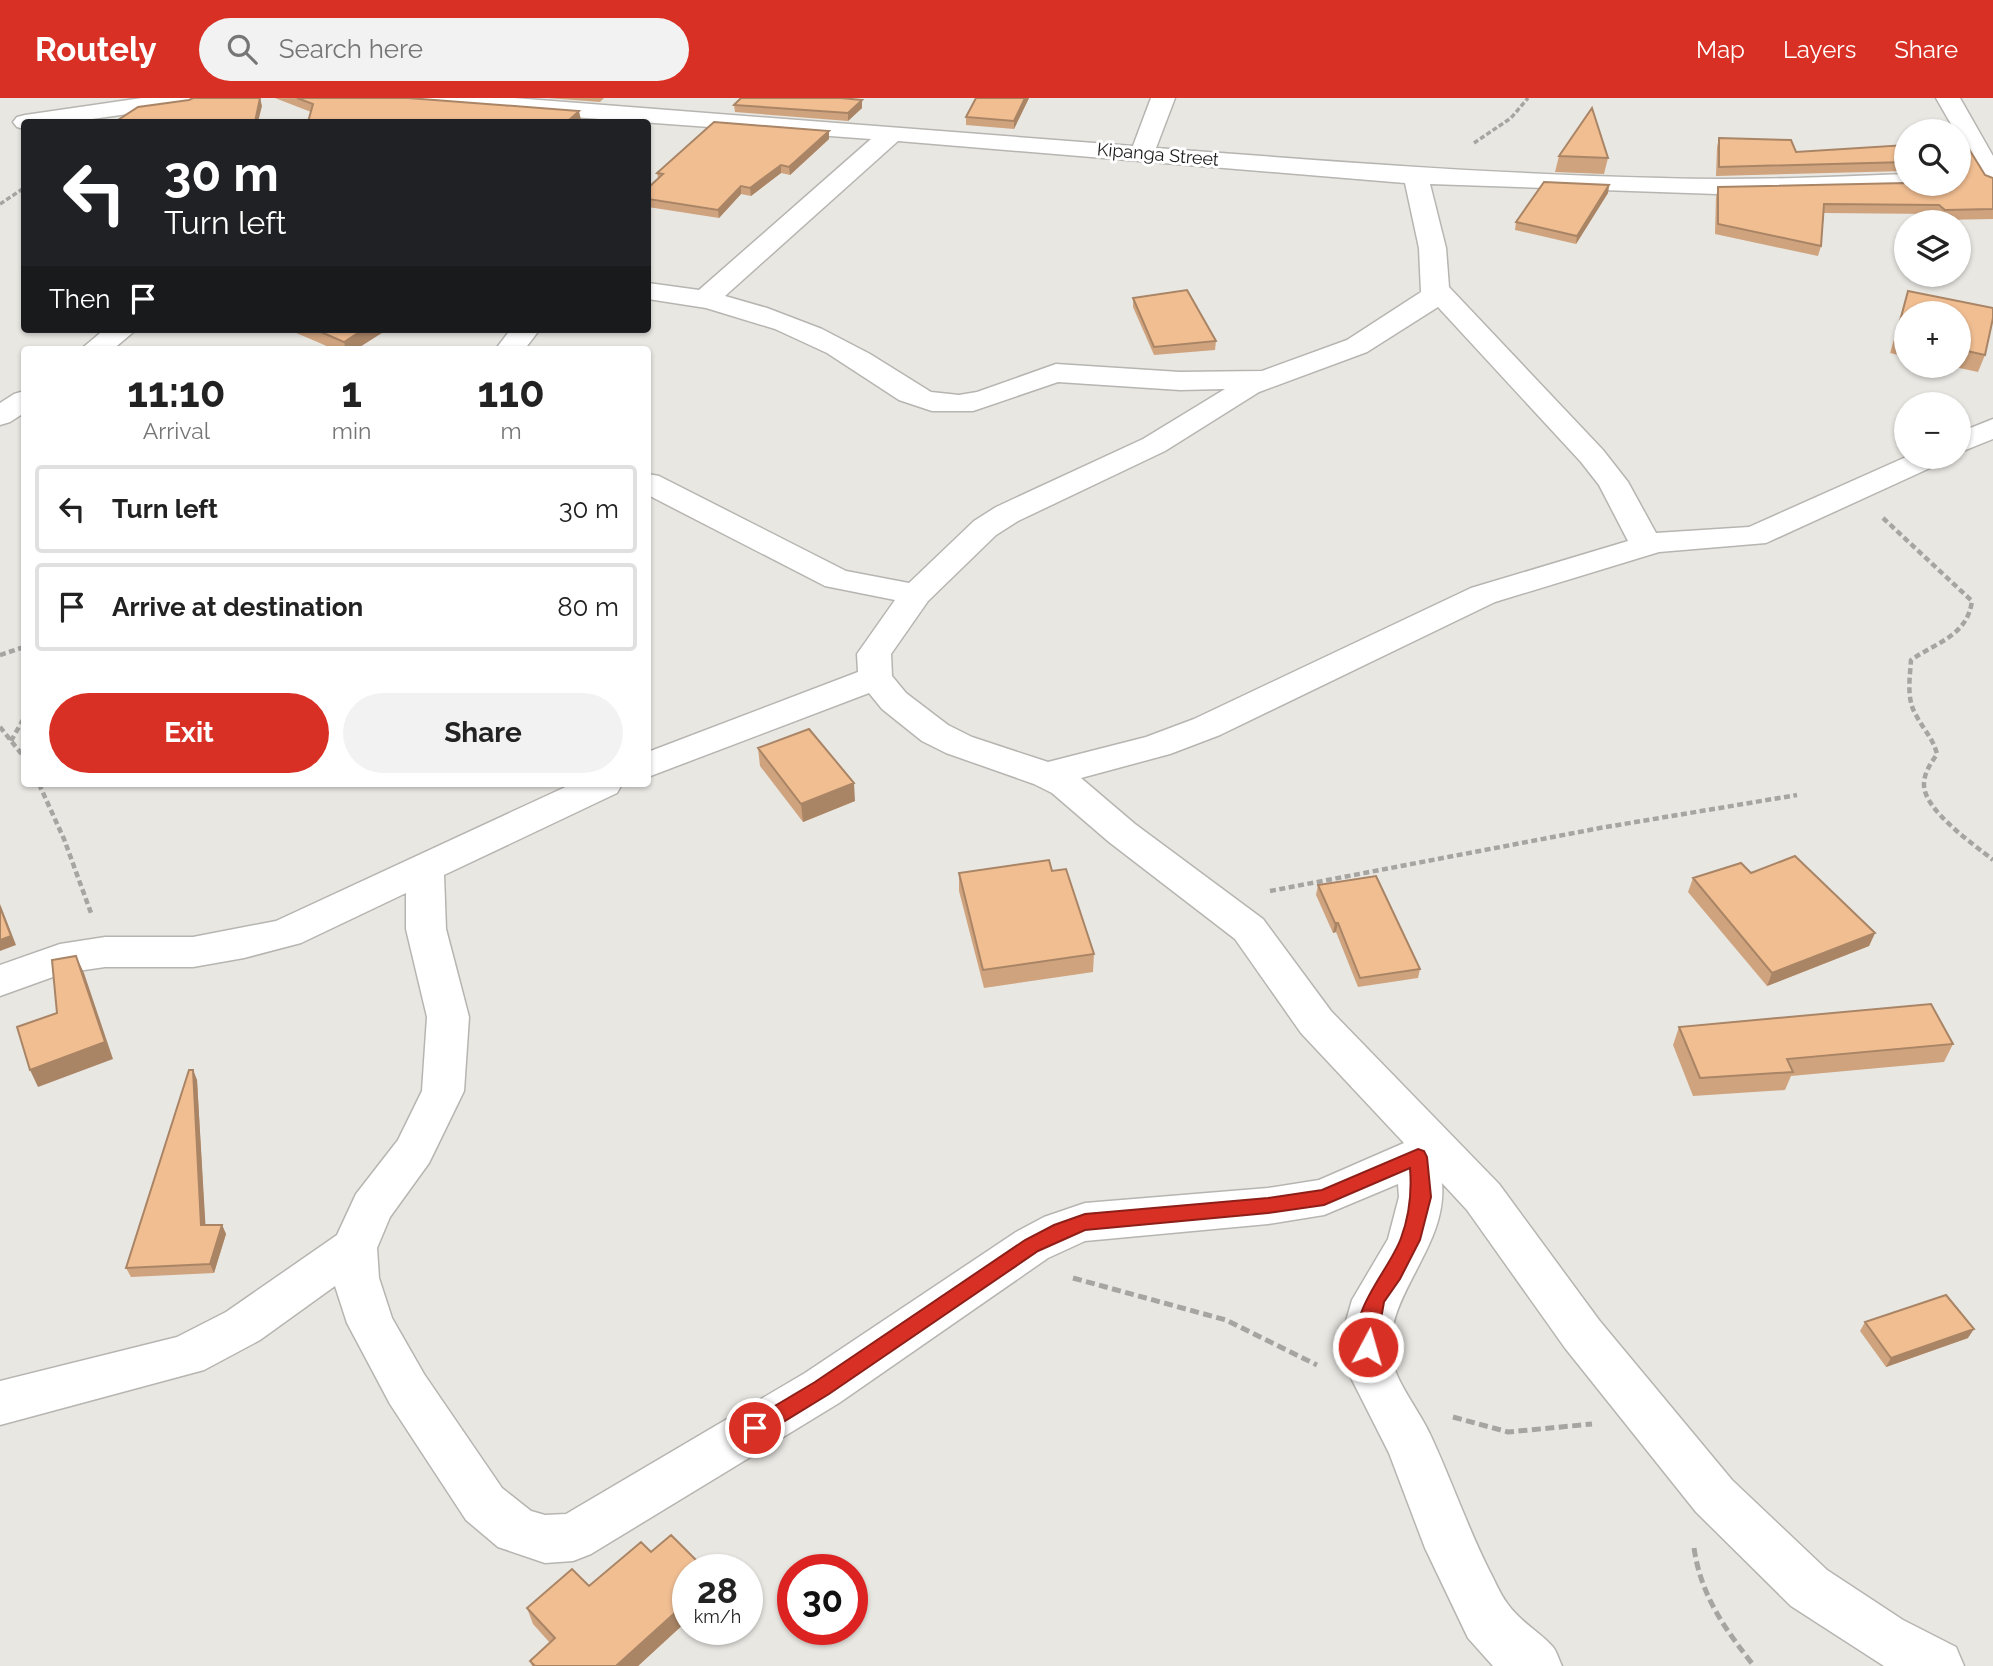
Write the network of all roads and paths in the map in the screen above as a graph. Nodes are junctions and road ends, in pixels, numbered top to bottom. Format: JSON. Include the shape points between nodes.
{"nodes":[{"id":1,"x":191,"y":98,"type":"edge"},
{"id":2,"x":1163,"y":98,"type":"edge"},
{"id":3,"x":1528,"y":98,"type":"edge"},
{"id":4,"x":1948,"y":98,"type":"edge"},
{"id":5,"x":413,"y":104,"type":"edge"},
{"id":6,"x":656,"y":106,"type":"edge"},
{"id":7,"x":52,"y":119,"type":"edge"},
{"id":8,"x":21,"y":123,"type":"edge"},
{"id":9,"x":0,"y":126,"type":"edge"},
{"id":10,"x":893,"y":133,"type":"junction"},
{"id":11,"x":1142,"y":153,"type":"junction"},
{"id":12,"x":1422,"y":176,"type":"junction"},
{"id":13,"x":1984,"y":176,"type":"edge"},
{"id":14,"x":1894,"y":182,"type":"edge"},
{"id":15,"x":21,"y":190,"type":"edge"},
{"id":16,"x":0,"y":204,"type":"edge"},
{"id":17,"x":1435,"y":288,"type":"junction"},
{"id":18,"x":651,"y":291,"type":"edge"},
{"id":19,"x":704,"y":300,"type":"junction"},
{"id":20,"x":117,"y":333,"type":"edge"},
{"id":21,"x":100,"y":346,"type":"edge"},
{"id":22,"x":1267,"y":379,"type":"junction"},
{"id":23,"x":21,"y":402,"type":"edge"},
{"id":24,"x":0,"y":415,"type":"edge"},
{"id":25,"x":1993,"y":428,"type":"edge"},
{"id":26,"x":1971,"y":438,"type":"edge"},
{"id":27,"x":1904,"y":469,"type":"edge"},
{"id":28,"x":651,"y":485,"type":"edge"},
{"id":29,"x":1853,"y":492,"type":"junction"},
{"id":30,"x":1647,"y":546,"type":"junction"},
{"id":31,"x":916,"y":594,"type":"junction"},
{"id":32,"x":21,"y":648,"type":"edge"},
{"id":33,"x":0,"y":655,"type":"edge"},
{"id":34,"x":875,"y":678,"type":"junction"},
{"id":35,"x":21,"y":723,"type":"edge"},
{"id":36,"x":0,"y":727,"type":"edge"},
{"id":37,"x":11,"y":741,"type":"junction"},
{"id":38,"x":21,"y":753,"type":"edge"},
{"id":39,"x":651,"y":764,"type":"edge"},
{"id":40,"x":1047,"y":775,"type":"junction"},
{"id":41,"x":40,"y":787,"type":"edge"},
{"id":42,"x":598,"y":787,"type":"edge"},
{"id":43,"x":1797,"y":795,"type":"dead end"},
{"id":44,"x":1993,"y":860,"type":"edge"},
{"id":45,"x":425,"y":867,"type":"junction"},
{"id":46,"x":1215,"y":904,"type":"junction"},
{"id":47,"x":106,"y":952,"type":"junction"},
{"id":48,"x":0,"y":981,"type":"edge"},
{"id":49,"x":1428,"y":1152,"type":"junction"},
{"id":50,"x":354,"y":1248,"type":"junction"},
{"id":51,"x":1008,"y":1262,"type":"junction"},
{"id":52,"x":1384,"y":1398,"type":"junction"},
{"id":53,"x":0,"y":1403,"type":"edge"},
{"id":54,"x":1648,"y":1415,"type":"junction"},
{"id":55,"x":1693,"y":1535,"type":"dead end"},
{"id":56,"x":1535,"y":1666,"type":"edge"},
{"id":57,"x":1754,"y":1666,"type":"edge"},
{"id":58,"x":1937,"y":1666,"type":"edge"}],
"edges":[{"from":1,"to":7,"type":"street"},
{"from":2,"to":11,"type":"street"},
{"from":3,"to":12,"type":"path","via":[[1497,129]]},
{"from":4,"to":13,"type":"street"},
{"from":5,"to":6,"type":"street","name":"Kipanga Street"},
{"from":6,"to":10,"type":"street","name":"Kipanga Street"},
{"from":8,"to":9,"type":"street"},
{"from":10,"to":11,"type":"street","name":"Kipanga Street"},
{"from":10,"to":19,"type":"street"},
{"from":11,"to":12,"type":"street","name":"Kipanga Street"},
{"from":12,"to":14,"type":"street","name":"Kipanga Street","via":[[1717,187]]},
{"from":12,"to":17,"type":"street"},
{"from":15,"to":16,"type":"path"},
{"from":17,"to":22,"type":"street","via":[[1426,303],[1357,346]]},
{"from":17,"to":30,"type":"street","via":[[1592,456],[1613,482]]},
{"from":18,"to":19,"type":"street"},
{"from":19,"to":22,"type":"street","via":[[809,333],[933,403],[979,402],[1056,373],[1180,381]]},
{"from":20,"to":21,"type":"street"},
{"from":22,"to":31,"type":"street","via":[[1154,445],[1007,514],[985,528]]},
{"from":23,"to":24,"type":"street"},
{"from":25,"to":26,"type":"street"},
{"from":27,"to":29,"type":"street"},
{"from":28,"to":31,"type":"street","via":[[837,579]]},
{"from":29,"to":30,"type":"street","via":[[1755,536]]},
{"from":29,"to":44,"type":"path","via":[[1972,601],[1972,614],[1963,628],[1911,660],[1911,702],[1937,754],[1923,786],[1926,794],[1943,816]]},
{"from":30,"to":40,"type":"street","via":[[1483,595],[1207,727],[1157,746]]},
{"from":31,"to":34,"type":"street","via":[[874,654]]},
{"from":32,"to":33,"type":"path"},
{"from":34,"to":39,"type":"street"},
{"from":34,"to":40,"type":"street","via":[[894,701],[935,733]]},
{"from":35,"to":37,"type":"path"},
{"from":36,"to":37,"type":"path"},
{"from":37,"to":38,"type":"path"},
{"from":40,"to":46,"type":"street","via":[[1086,800]]},
{"from":41,"to":47,"type":"path"},
{"from":42,"to":45,"type":"street"},
{"from":43,"to":46,"type":"path","via":[[1303,883]]},
{"from":45,"to":47,"type":"street","via":[[288,933],[193,952]]},
{"from":45,"to":50,"type":"street","via":[[426,929],[448,1017],[443,1091],[414,1151],[372,1207]]},
{"from":46,"to":49,"type":"street","via":[[1249,929],[1317,1022]]},
{"from":47,"to":48,"type":"street","via":[[60,959]]},
{"from":49,"to":51,"type":"street","via":[[1324,1198],[1085,1222],[1060,1230]]},
{"from":49,"to":52,"type":"street","via":[[1410,1240],[1376,1300],[1368,1328],[1369,1366]]},
{"from":49,"to":54,"type":"street","via":[[1483,1197],[1582,1334]]},
{"from":50,"to":51,"type":"street","via":[[356,1278],[370,1323],[407,1389],[484,1504],[516,1530],[545,1539],[573,1536],[622,1509],[822,1388]]},
{"from":50,"to":53,"type":"street","via":[[243,1326],[187,1355]]},
{"from":51,"to":52,"type":"path","via":[[1226,1320]]},
{"from":52,"to":54,"type":"path","via":[[1508,1432]]},
{"from":52,"to":56,"type":"street","via":[[1411,1446],[1451,1548],[1487,1620]]},
{"from":54,"to":58,"type":"street","via":[[1714,1496],[1809,1588],[1884,1638]]},
{"from":55,"to":57,"type":"path","via":[[1695,1561],[1708,1604]]}]}
